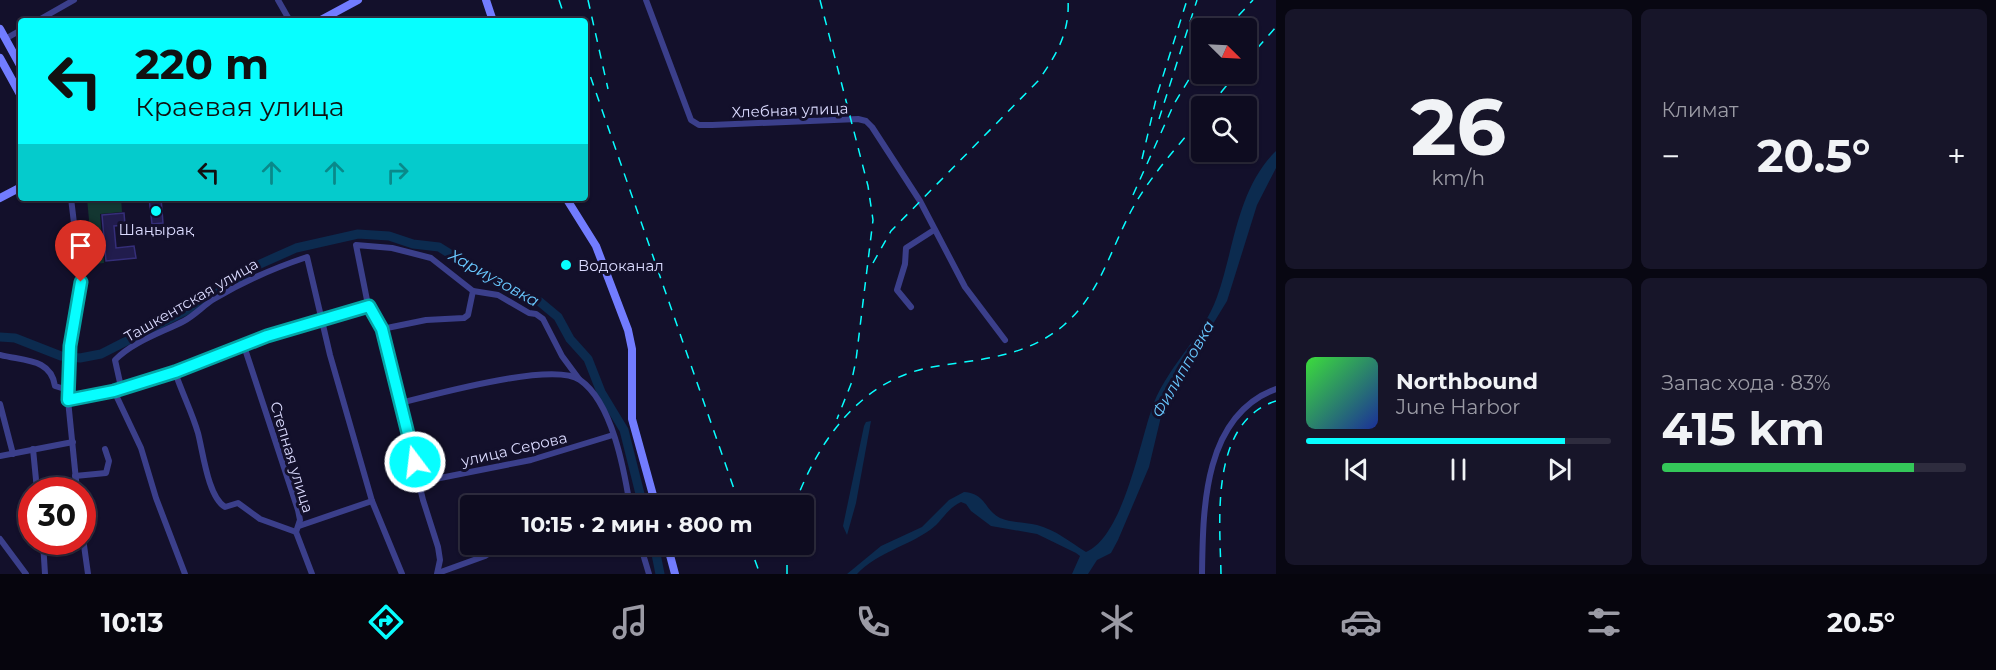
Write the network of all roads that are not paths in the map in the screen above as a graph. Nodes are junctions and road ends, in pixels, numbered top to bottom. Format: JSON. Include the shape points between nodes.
{"nodes":[{"id":1,"x":74,"y":0,"type":"edge"},
{"id":2,"x":278,"y":0,"type":"edge"},
{"id":3,"x":358,"y":0,"type":"edge"},
{"id":4,"x":486,"y":0,"type":"edge"},
{"id":5,"x":646,"y":0,"type":"edge"},
{"id":6,"x":42,"y":18,"type":"edge"},
{"id":7,"x":288,"y":18,"type":"edge"},
{"id":8,"x":325,"y":18,"type":"edge"},
{"id":9,"x":492,"y":18,"type":"edge"},
{"id":10,"x":0,"y":29,"type":"edge"},
{"id":11,"x":18,"y":32,"type":"edge"},
{"id":12,"x":5,"y":39,"type":"junction"},
{"id":13,"x":0,"y":58,"type":"edge"},
{"id":14,"x":18,"y":63,"type":"edge"},
{"id":15,"x":18,"y":91,"type":"edge"},
{"id":16,"x":18,"y":189,"type":"edge"},
{"id":17,"x":0,"y":198,"type":"edge"},
{"id":18,"x":71,"y":201,"type":"edge"},
{"id":19,"x":568,"y":201,"type":"edge"},
{"id":20,"x":934,"y":230,"type":"junction"},
{"id":21,"x":473,"y":291,"type":"junction"},
{"id":22,"x":369,"y":306,"type":"junction"},
{"id":23,"x":911,"y":307,"type":"dead end"},
{"id":24,"x":323,"y":319,"type":"junction"},
{"id":25,"x":382,"y":329,"type":"junction"},
{"id":26,"x":1005,"y":340,"type":"dead end"},
{"id":27,"x":244,"y":346,"type":"junction"},
{"id":28,"x":0,"y":355,"type":"edge"},
{"id":29,"x":175,"y":372,"type":"junction"},
{"id":30,"x":579,"y":379,"type":"junction"},
{"id":31,"x":121,"y":387,"type":"junction"},
{"id":32,"x":1276,"y":389,"type":"edge"},
{"id":33,"x":68,"y":390,"type":"junction"},
{"id":34,"x":114,"y":391,"type":"junction"},
{"id":35,"x":68,"y":400,"type":"junction"},
{"id":36,"x":400,"y":403,"type":"junction"},
{"id":37,"x":0,"y":404,"type":"edge"},
{"id":38,"x":613,"y":435,"type":"junction"},
{"id":39,"x":73,"y":442,"type":"junction"},
{"id":40,"x":33,"y":449,"type":"junction"},
{"id":41,"x":105,"y":449,"type":"dead end"},
{"id":42,"x":13,"y":454,"type":"junction"},
{"id":43,"x":0,"y":456,"type":"edge"},
{"id":44,"x":75,"y":476,"type":"joint"},
{"id":45,"x":36,"y":477,"type":"edge"},
{"id":46,"x":420,"y":482,"type":"junction"},
{"id":47,"x":627,"y":495,"type":"edge"},
{"id":48,"x":653,"y":495,"type":"edge"},
{"id":49,"x":372,"y":501,"type":"junction"},
{"id":50,"x":297,"y":529,"type":"junction"},
{"id":51,"x":0,"y":539,"type":"edge"},
{"id":52,"x":44,"y":555,"type":"edge"},
{"id":53,"x":85,"y":555,"type":"edge"},
{"id":54,"x":487,"y":555,"type":"edge"},
{"id":55,"x":643,"y":555,"type":"edge"},
{"id":56,"x":670,"y":555,"type":"edge"},
{"id":57,"x":674,"y":570,"type":"edge"},
{"id":58,"x":438,"y":573,"type":"edge"},
{"id":59,"x":26,"y":574,"type":"edge"},
{"id":60,"x":45,"y":574,"type":"edge"},
{"id":61,"x":88,"y":574,"type":"edge"},
{"id":62,"x":184,"y":574,"type":"edge"},
{"id":63,"x":312,"y":574,"type":"edge"},
{"id":64,"x":402,"y":574,"type":"edge"},
{"id":65,"x":649,"y":574,"type":"edge"},
{"id":66,"x":1202,"y":574,"type":"edge"}],
"edges":[{"from":1,"to":6,"type":"street"},
{"from":2,"to":7,"type":"street"},
{"from":3,"to":8,"type":"street"},
{"from":4,"to":9,"type":"street"},
{"from":5,"to":20,"type":"street","name":"Хлебная улица","via":[[691,120],[712,125],[866,121],[879,135]]},
{"from":10,"to":12,"type":"street"},
{"from":11,"to":12,"type":"street"},
{"from":12,"to":14,"type":"street"},
{"from":13,"to":15,"type":"street"},
{"from":16,"to":17,"type":"street"},
{"from":18,"to":33,"type":"street","via":[[81,282],[70,346]]},
{"from":19,"to":48,"type":"street","via":[[596,246],[628,330],[632,349],[632,419]]},
{"from":20,"to":23,"type":"street","via":[[906,248],[897,291]]},
{"from":20,"to":26,"type":"street","name":"Хлебная улица","via":[[965,287]]},
{"from":21,"to":22,"type":"street","via":[[431,258],[392,248],[356,245]]},
{"from":21,"to":25,"type":"street","via":[[465,318],[426,320]]},
{"from":21,"to":30,"type":"street","via":[[498,295],[543,319]]},
{"from":22,"to":24,"type":"street"},
{"from":22,"to":25,"type":"street"},
{"from":24,"to":27,"type":"street"},
{"from":24,"to":31,"type":"street","name":"Ташкентская улица","via":[[307,257],[256,275],[184,321],[124,352],[115,360]]},
{"from":24,"to":49,"type":"street"},
{"from":25,"to":36,"type":"street"},
{"from":27,"to":29,"type":"street"},
{"from":27,"to":50,"type":"street","name":"Степная улица","via":[[298,510]]},
{"from":28,"to":33,"type":"street","via":[[46,366],[54,386]]},
{"from":29,"to":31,"type":"street"},
{"from":29,"to":50,"type":"street","via":[[221,505],[238,503],[260,519]]},
{"from":30,"to":36,"type":"street","via":[[560,373],[512,378]]},
{"from":30,"to":38,"type":"street","via":[[601,407]]},
{"from":31,"to":34,"type":"street"},
{"from":32,"to":66,"type":"street","via":[[1255,400],[1225,432],[1205,498]]},
{"from":33,"to":35,"type":"street"},
{"from":34,"to":35,"type":"street"},
{"from":34,"to":62,"type":"street","via":[[141,448]]},
{"from":35,"to":39,"type":"street"},
{"from":36,"to":46,"type":"street"},
{"from":37,"to":42,"type":"street"},
{"from":38,"to":46,"type":"street","name":"улица Серова","via":[[531,460]]},
{"from":38,"to":47,"type":"street"},
{"from":39,"to":40,"type":"street"},
{"from":39,"to":44,"type":"street"},
{"from":40,"to":42,"type":"street"},
{"from":40,"to":45,"type":"street"},
{"from":41,"to":44,"type":"street","via":[[109,461],[106,473]]},
{"from":42,"to":43,"type":"street"},
{"from":46,"to":58,"type":"street","via":[[438,547]]},
{"from":49,"to":50,"type":"street"},
{"from":49,"to":64,"type":"street"},
{"from":50,"to":63,"type":"street","name":"Степная улица"},
{"from":51,"to":59,"type":"street"},
{"from":52,"to":60,"type":"street"},
{"from":53,"to":61,"type":"street"},
{"from":54,"to":58,"type":"street"},
{"from":55,"to":65,"type":"street"},
{"from":56,"to":57,"type":"street"}]}
